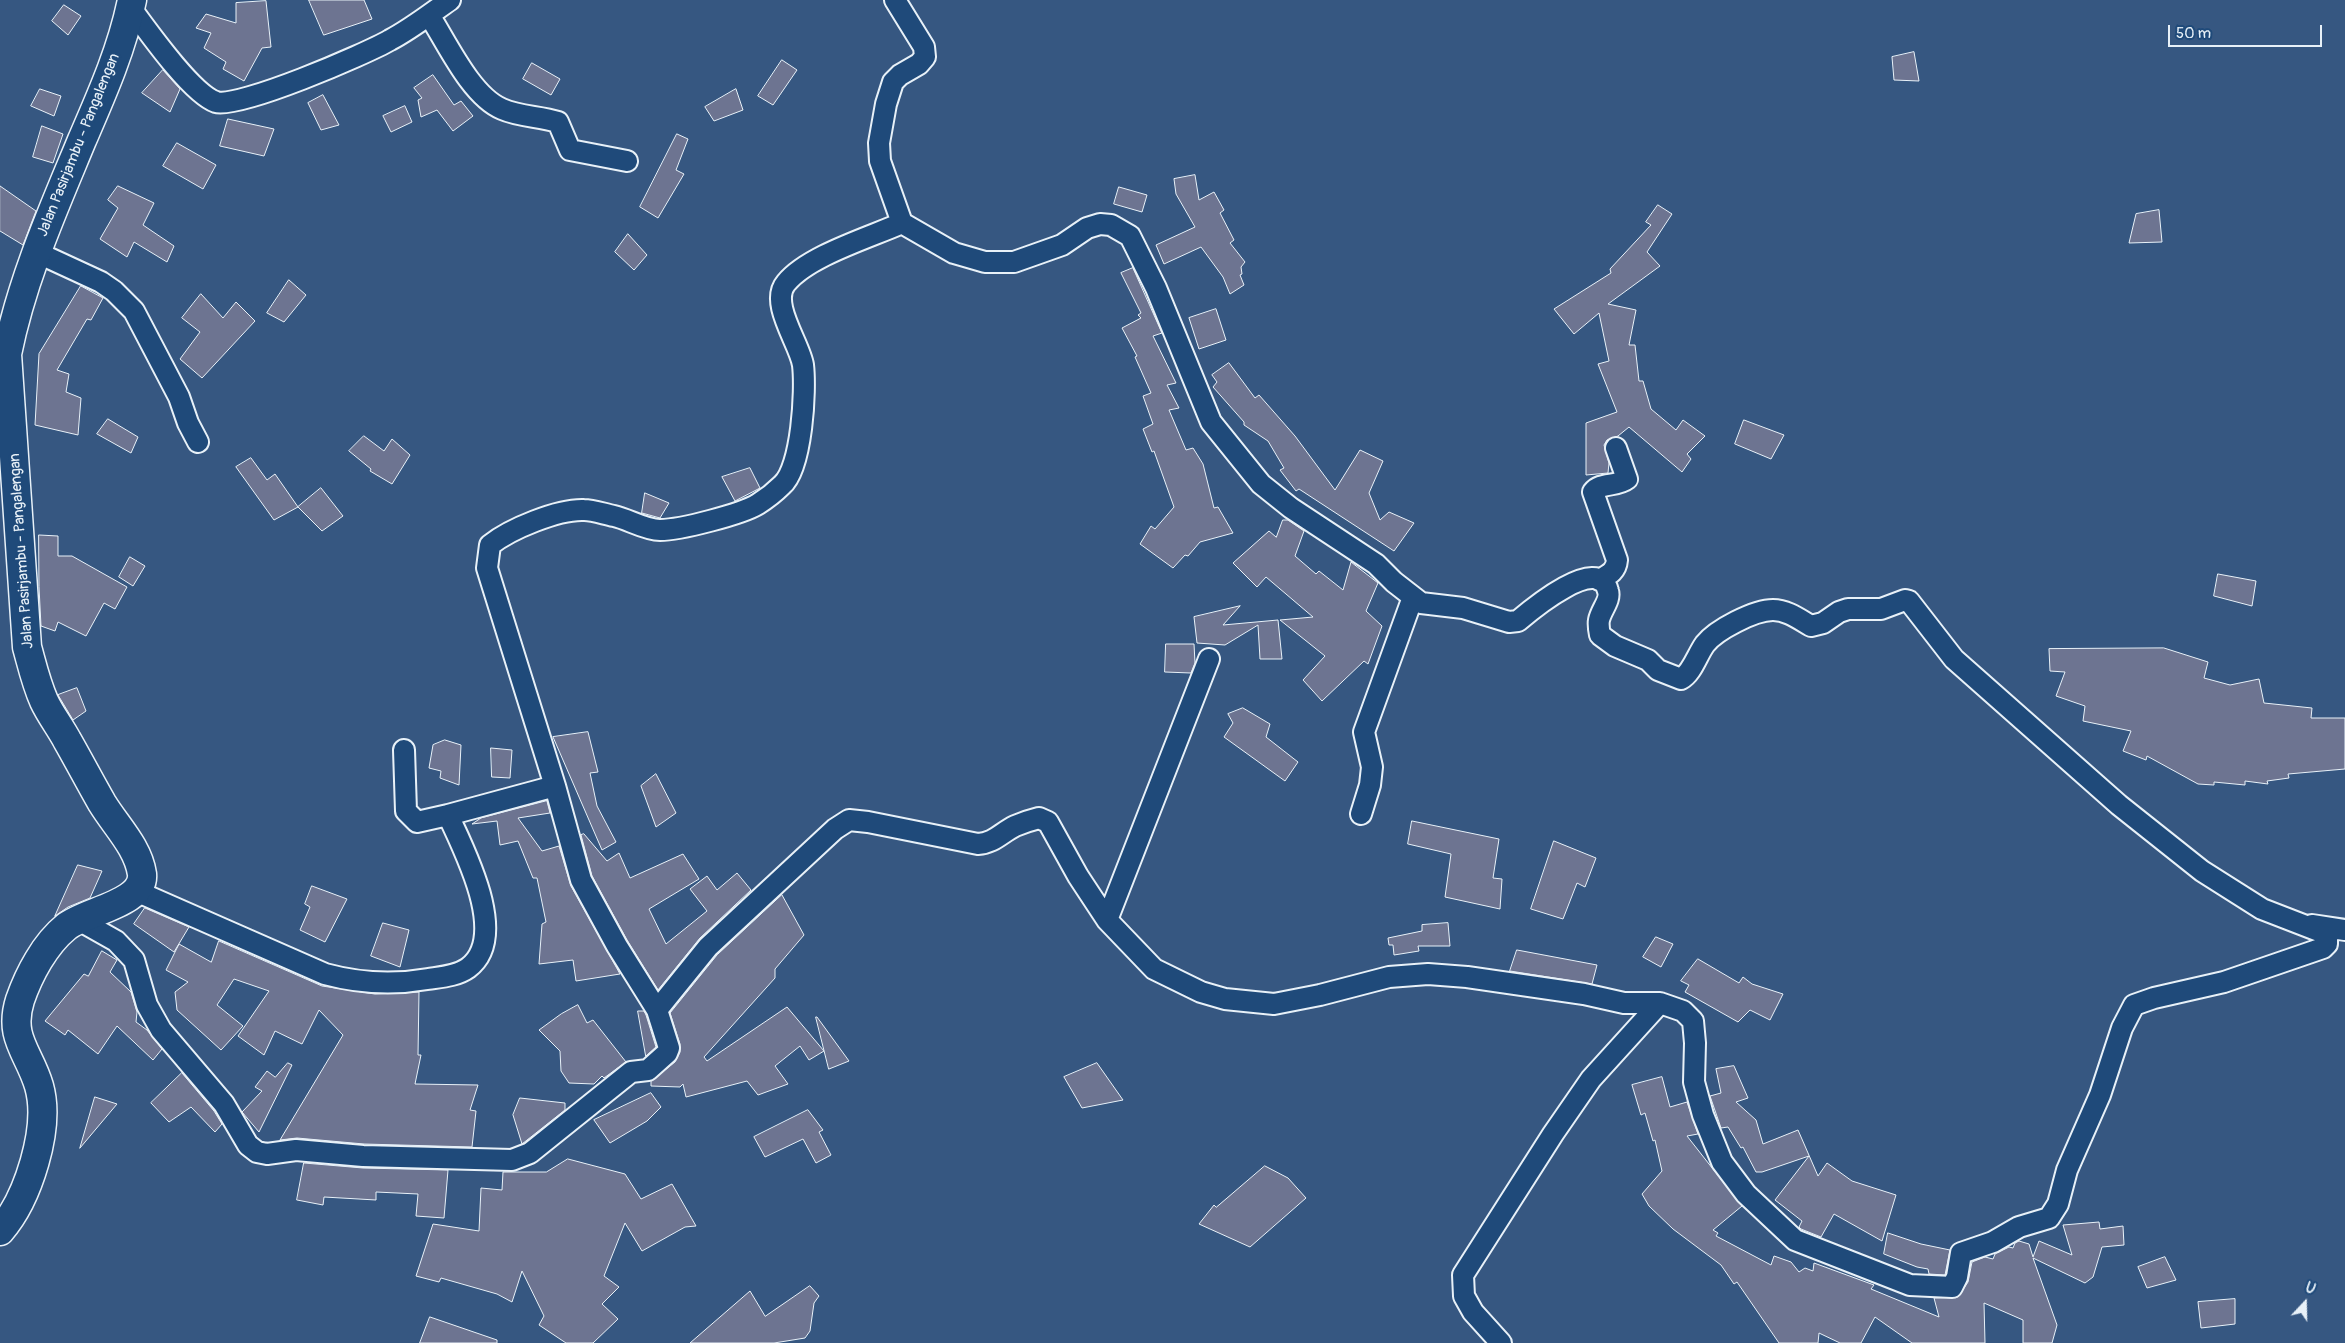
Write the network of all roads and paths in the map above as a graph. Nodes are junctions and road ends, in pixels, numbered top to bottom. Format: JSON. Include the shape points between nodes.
{"nodes":[{"id":1,"x":450,"y":0,"type":"edge"},
{"id":2,"x":895,"y":0,"type":"edge"},
{"id":3,"x":131,"y":4,"type":"edge"},
{"id":4,"x":429,"y":15,"type":"junction"},
{"id":5,"x":627,"y":161,"type":"dead end"},
{"id":6,"x":902,"y":223,"type":"junction"},
{"id":7,"x":36,"y":252,"type":"junction"},
{"id":8,"x":198,"y":442,"type":"dead end"},
{"id":9,"x":1616,"y":448,"type":"dead end"},
{"id":10,"x":1599,"y":580,"type":"junction"},
{"id":11,"x":1413,"y":597,"type":"junction"},
{"id":12,"x":1209,"y":659,"type":"dead end"},
{"id":13,"x":404,"y":750,"type":"dead end"},
{"id":14,"x":555,"y":786,"type":"junction"},
{"id":15,"x":1361,"y":814,"type":"dead end"},
{"id":16,"x":448,"y":815,"type":"junction"},
{"id":17,"x":136,"y":891,"type":"junction"},
{"id":18,"x":77,"y":919,"type":"junction"},
{"id":19,"x":1107,"y":920,"type":"junction"},
{"id":20,"x":2296,"y":922,"type":"junction"},
{"id":21,"x":2345,"y":930,"type":"edge"},
{"id":22,"x":1660,"y":1002,"type":"junction"},
{"id":23,"x":657,"y":1010,"type":"junction"},
{"id":24,"x":0,"y":1231,"type":"edge"},
{"id":25,"x":1501,"y":1343,"type":"edge"}],
"edges":[{"from":1,"to":4,"type":"street"},
{"from":2,"to":6,"type":"street","via":[[925,53],[919,64],[893,82],[879,143],[880,161]]},
{"from":3,"to":4,"type":"street","via":[[154,39],[187,79],[218,102],[268,93],[390,41]]},
{"from":3,"to":7,"type":"main road","name":"Jalan Pasirjambu - Pangalengan","via":[[113,65]]},
{"from":4,"to":5,"type":"street","via":[[482,96],[501,109],[558,122],[570,150]]},
{"from":6,"to":11,"type":"street","via":[[954,253],[985,262],[1014,262],[1062,245],[1087,228],[1100,224],[1111,225],[1130,236],[1156,288],[1211,422],[1240,460],[1260,484],[1290,508],[1376,564]]},
{"from":6,"to":14,"type":"street","via":[[803,266],[784,285],[781,308],[802,363],[804,380],[795,462],[784,484],[757,505],[689,526],[659,530],[584,510],[545,518],[502,535],[490,545],[487,568]]},
{"from":7,"to":8,"type":"street","via":[[101,282],[134,311],[179,397]]},
{"from":7,"to":17,"type":"main road","name":"Jalan Pasirjambu - Pangalengan","via":[[7,354],[28,647],[45,702],[103,804],[139,858],[142,878]]},
{"from":9,"to":10,"type":"street","via":[[1627,479],[1593,492],[1617,560],[1615,569]]},
{"from":10,"to":11,"type":"street","via":[[1588,578],[1564,588],[1514,622],[1463,608],[1421,603]]},
{"from":10,"to":20,"type":"street","via":[[1606,585],[1609,595],[1598,622],[1600,635],[1677,679],[1684,678],[1705,644],[1740,620],[1772,610],[1790,613],[1811,626],[1848,609],[1881,609],[1909,601],[1954,660],[2119,805],[2202,871],[2262,909]]},
{"from":11,"to":15,"type":"street","via":[[1364,732],[1372,767]]},
{"from":12,"to":19,"type":"street"},
{"from":13,"to":16,"type":"street","via":[[408,814],[417,822]]},
{"from":14,"to":16,"type":"street"},
{"from":14,"to":23,"type":"street","via":[[581,880]]},
{"from":16,"to":17,"type":"street","via":[[470,862],[486,926],[478,958],[469,968],[454,974],[409,982],[346,980],[325,974]]},
{"from":17,"to":18,"type":"main road","via":[[130,899]]},
{"from":18,"to":23,"type":"street","via":[[116,941],[134,960],[146,1005],[161,1030],[224,1104],[248,1145],[267,1154],[296,1150],[363,1156],[520,1158],[631,1072],[648,1070],[667,1053],[669,1048]]},
{"from":18,"to":24,"type":"main road","via":[[44,950],[17,1015],[16,1034],[39,1087],[42,1114],[33,1171],[11,1218]]},
{"from":19,"to":22,"type":"street","via":[[1154,969],[1201,992],[1225,999],[1274,1004],[1390,977],[1428,974],[1584,994],[1624,1003]]},
{"from":19,"to":23,"type":"street","via":[[1048,822],[1038,818],[1014,827],[992,841],[978,844],[849,820],[835,829],[708,947]]},
{"from":20,"to":21,"type":"street"},
{"from":20,"to":22,"type":"street","via":[[2327,936],[2327,944],[2224,982],[2134,1005],[2067,1170],[2058,1204],[2049,1218],[2019,1227],[1993,1242],[1961,1253],[1957,1278],[1952,1287],[1910,1285],[1795,1240],[1774,1223],[1722,1162],[1703,1115],[1694,1082],[1693,1021],[1683,1011]]},
{"from":22,"to":25,"type":"street","via":[[1591,1079],[1463,1275],[1464,1296],[1473,1312]]}]}
